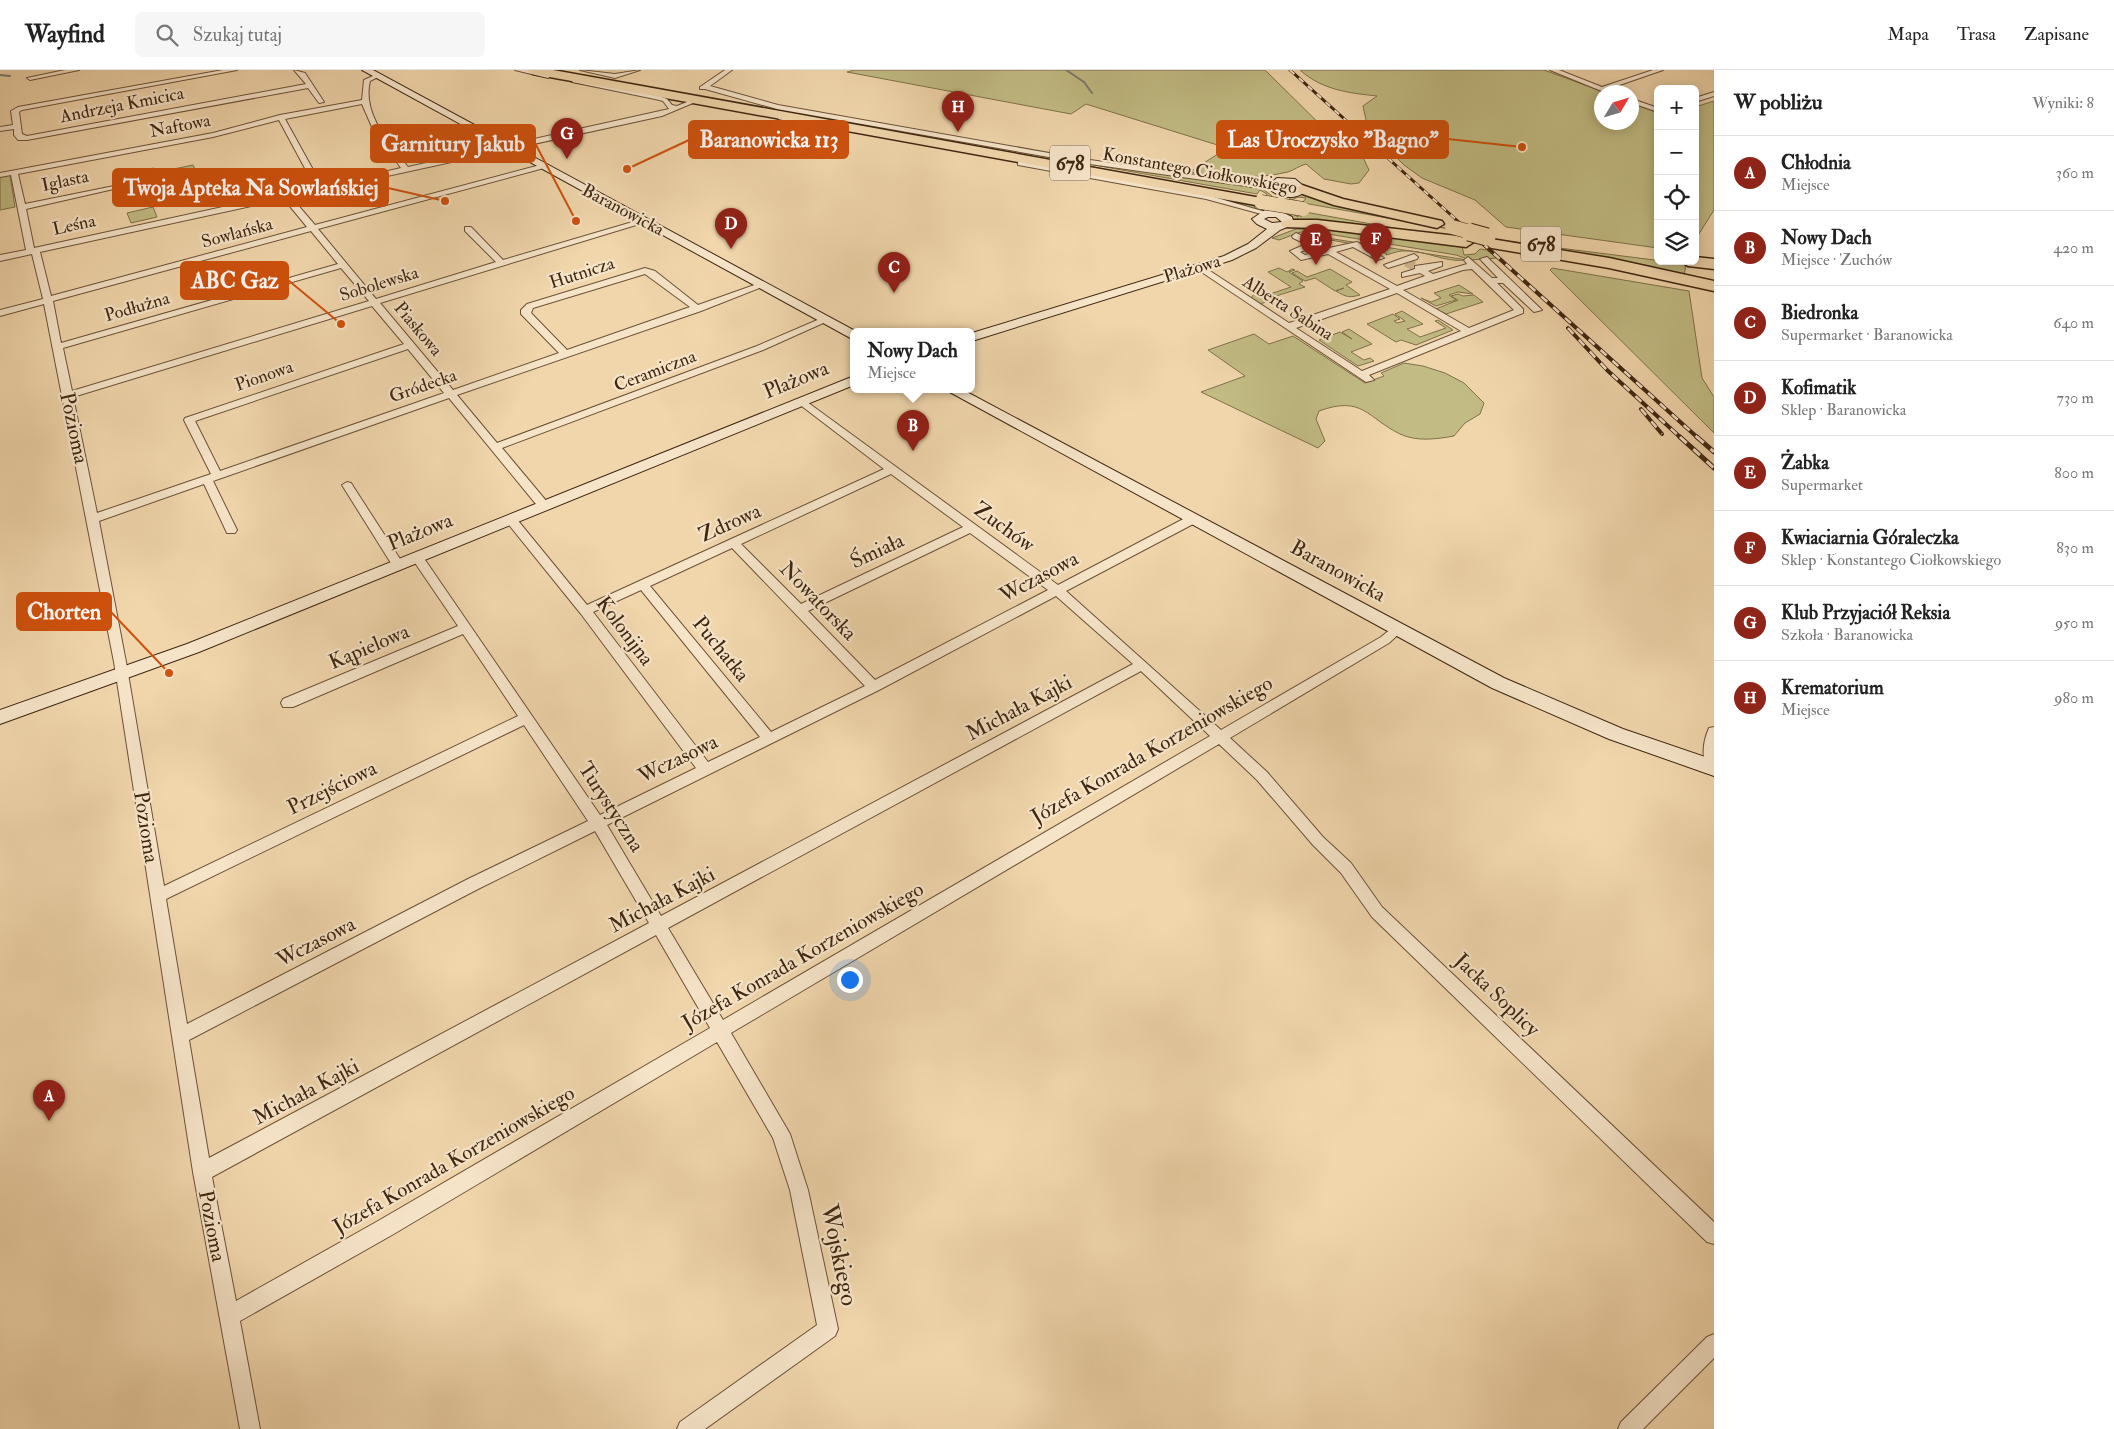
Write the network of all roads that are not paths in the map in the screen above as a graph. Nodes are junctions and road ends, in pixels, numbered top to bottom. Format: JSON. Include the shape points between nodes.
{"nodes":[{"id":1,"x":76,"y":70,"type":"edge"},
{"id":2,"x":234,"y":70,"type":"edge"},
{"id":3,"x":297,"y":70,"type":"edge"},
{"id":4,"x":366,"y":70,"type":"edge"},
{"id":5,"x":518,"y":70,"type":"edge"},
{"id":6,"x":533,"y":70,"type":"edge"},
{"id":7,"x":556,"y":70,"type":"edge"},
{"id":8,"x":583,"y":70,"type":"edge"},
{"id":9,"x":729,"y":70,"type":"edge"},
{"id":10,"x":1552,"y":70,"type":"edge"},
{"id":11,"x":1660,"y":70,"type":"edge"},
{"id":12,"x":642,"y":71,"type":"edge"},
{"id":13,"x":1633,"y":72,"type":"dead end"},
{"id":14,"x":377,"y":76,"type":"junction"},
{"id":15,"x":1645,"y":76,"type":"junction"},
{"id":16,"x":30,"y":78,"type":"dead end"},
{"id":17,"x":628,"y":81,"type":"junction"},
{"id":18,"x":311,"y":85,"type":"junction"},
{"id":19,"x":1622,"y":85,"type":"edge"},
{"id":20,"x":1594,"y":86,"type":"edge"},
{"id":21,"x":706,"y":88,"type":"junction"},
{"id":22,"x":1714,"y":94,"type":"edge"},
{"id":23,"x":1699,"y":99,"type":"edge"},
{"id":24,"x":365,"y":101,"type":"junction"},
{"id":25,"x":687,"y":101,"type":"junction"},
{"id":26,"x":321,"y":102,"type":"dead end"},
{"id":27,"x":1639,"y":103,"type":"edge"},
{"id":28,"x":1654,"y":109,"type":"edge"},
{"id":29,"x":771,"y":113,"type":"junction"},
{"id":30,"x":280,"y":118,"type":"junction"},
{"id":31,"x":17,"y":126,"type":"junction"},
{"id":32,"x":0,"y":129,"type":"edge"},
{"id":33,"x":507,"y":148,"type":"junction"},
{"id":34,"x":541,"y":166,"type":"junction"},
{"id":35,"x":406,"y":170,"type":"junction"},
{"id":36,"x":14,"y":173,"type":"junction"},
{"id":37,"x":0,"y":175,"type":"edge"},
{"id":38,"x":114,"y":188,"type":"dead end"},
{"id":39,"x":320,"y":188,"type":"junction"},
{"id":40,"x":286,"y":196,"type":"junction"},
{"id":41,"x":22,"y":207,"type":"junction"},
{"id":42,"x":1275,"y":209,"type":"junction"},
{"id":43,"x":643,"y":220,"type":"junction"},
{"id":44,"x":313,"y":229,"type":"junction"},
{"id":45,"x":468,"y":229,"type":"dead end"},
{"id":46,"x":1459,"y":235,"type":"junction"},
{"id":47,"x":1492,"y":241,"type":"junction"},
{"id":48,"x":1323,"y":246,"type":"junction"},
{"id":49,"x":33,"y":251,"type":"junction"},
{"id":50,"x":0,"y":258,"type":"edge"},
{"id":51,"x":1380,"y":258,"type":"dead end"},
{"id":52,"x":1654,"y":258,"type":"edge"},
{"id":53,"x":1484,"y":259,"type":"dead end"},
{"id":54,"x":1408,"y":260,"type":"tunnel mouth"},
{"id":55,"x":1699,"y":262,"type":"edge"},
{"id":56,"x":502,"y":264,"type":"junction"},
{"id":57,"x":1439,"y":264,"type":"dead end"},
{"id":58,"x":1714,"y":264,"type":"edge"},
{"id":59,"x":342,"y":265,"type":"junction"},
{"id":60,"x":1388,"y":265,"type":"dead end"},
{"id":61,"x":1198,"y":267,"type":"junction"},
{"id":62,"x":1419,"y":269,"type":"junction"},
{"id":63,"x":1406,"y":275,"type":"dead end"},
{"id":64,"x":1432,"y":277,"type":"junction"},
{"id":65,"x":1505,"y":280,"type":"junction"},
{"id":66,"x":1489,"y":281,"type":"junction"},
{"id":67,"x":763,"y":285,"type":"junction"},
{"id":68,"x":1713,"y":286,"type":"edge"},
{"id":69,"x":1396,"y":289,"type":"junction"},
{"id":70,"x":48,"y":301,"type":"junction"},
{"id":71,"x":374,"y":303,"type":"junction"},
{"id":72,"x":698,"y":309,"type":"junction"},
{"id":73,"x":1537,"y":310,"type":"dead end"},
{"id":74,"x":0,"y":313,"type":"edge"},
{"id":75,"x":825,"y":320,"type":"junction"},
{"id":76,"x":1288,"y":327,"type":"junction"},
{"id":77,"x":1467,"y":331,"type":"junction"},
{"id":78,"x":850,"y":334,"type":"edge"},
{"id":79,"x":975,"y":336,"type":"edge"},
{"id":80,"x":410,"y":345,"type":"junction"},
{"id":81,"x":57,"y":347,"type":"junction"},
{"id":82,"x":566,"y":355,"type":"junction"},
{"id":83,"x":850,"y":382,"type":"edge"},
{"id":84,"x":959,"y":393,"type":"edge"},
{"id":85,"x":450,"y":394,"type":"junction"},
{"id":86,"x":67,"y":396,"type":"junction"},
{"id":87,"x":803,"y":402,"type":"junction"},
{"id":88,"x":495,"y":447,"type":"junction"},
{"id":89,"x":891,"y":470,"type":"junction"},
{"id":90,"x":212,"y":477,"type":"junction"},
{"id":91,"x":347,"y":485,"type":"dead end"},
{"id":92,"x":544,"y":506,"type":"junction"},
{"id":93,"x":1193,"y":519,"type":"junction"},
{"id":94,"x":93,"y":520,"type":"junction"},
{"id":95,"x":511,"y":520,"type":"junction"},
{"id":96,"x":971,"y":528,"type":"junction"},
{"id":97,"x":231,"y":530,"type":"dead end"},
{"id":98,"x":734,"y":543,"type":"junction"},
{"id":99,"x":417,"y":557,"type":"junction"},
{"id":100,"x":398,"y":565,"type":"junction"},
{"id":101,"x":642,"y":584,"type":"junction"},
{"id":102,"x":1058,"y":591,"type":"junction"},
{"id":103,"x":800,"y":610,"type":"junction"},
{"id":104,"x":585,"y":611,"type":"junction"},
{"id":105,"x":465,"y":628,"type":"junction"},
{"id":106,"x":1397,"y":630,"type":"junction"},
{"id":107,"x":1142,"y":665,"type":"junction"},
{"id":108,"x":121,"y":675,"type":"junction"},
{"id":109,"x":874,"y":687,"type":"junction"},
{"id":110,"x":288,"y":703,"type":"dead end"},
{"id":111,"x":0,"y":717,"type":"edge"},
{"id":112,"x":525,"y":718,"type":"junction"},
{"id":113,"x":1714,"y":732,"type":"edge"},
{"id":114,"x":1220,"y":736,"type":"junction"},
{"id":115,"x":769,"y":739,"type":"junction"},
{"id":116,"x":1714,"y":768,"type":"edge"},
{"id":117,"x":705,"y":769,"type":"junction"},
{"id":118,"x":1262,"y":776,"type":"joint"},
{"id":119,"x":598,"y":823,"type":"junction"},
{"id":120,"x":157,"y":896,"type":"junction"},
{"id":121,"x":660,"y":925,"type":"junction"},
{"id":122,"x":720,"y":1031,"type":"junction"},
{"id":123,"x":180,"y":1036,"type":"junction"},
{"id":124,"x":755,"y":1090,"type":"joint"},
{"id":125,"x":202,"y":1172,"type":"junction"},
{"id":126,"x":1714,"y":1235,"type":"edge"},
{"id":127,"x":229,"y":1316,"type":"junction"},
{"id":128,"x":1714,"y":1344,"type":"edge"},
{"id":129,"x":250,"y":1429,"type":"edge"},
{"id":130,"x":687,"y":1429,"type":"edge"},
{"id":131,"x":1628,"y":1429,"type":"edge"}],
"edges":[{"from":1,"to":16,"type":"street"},
{"from":2,"to":31,"type":"street","via":[[20,108],[15,111]]},
{"from":3,"to":18,"type":"street"},
{"from":4,"to":14,"type":"street","name":"Baranowicka"},
{"from":5,"to":25,"type":"street","via":[[657,97],[670,107]]},
{"from":6,"to":17,"type":"highway","name":"Konstantego Ciołkowskiego","number":"678"},
{"from":7,"to":17,"type":"highway","name":"Konstantego Ciołkowskiego","number":"678"},
{"from":8,"to":17,"type":"street"},
{"from":9,"to":21,"type":"street","name":"Leśna","via":[[706,84]]},
{"from":10,"to":20,"type":"street"},
{"from":11,"to":15,"type":"street"},
{"from":12,"to":17,"type":"street"},
{"from":12,"to":17,"type":"street"},
{"from":13,"to":15,"type":"street"},
{"from":14,"to":24,"type":"street","via":[[367,80],[362,93]]},
{"from":14,"to":33,"type":"street","name":"Baranowicka"},
{"from":15,"to":19,"type":"street"},
{"from":17,"to":25,"type":"highway","name":"Konstantego Ciołkowskiego","number":"678"},
{"from":18,"to":26,"type":"street"},
{"from":18,"to":31,"type":"street","name":"Andrzeja Kmicica","via":[[27,138],[19,137]]},
{"from":21,"to":25,"type":"street","name":"Leśna"},
{"from":21,"to":42,"type":"street","via":[[777,106],[929,134],[1083,161],[1246,183]]},
{"from":22,"to":23,"type":"street"},
{"from":24,"to":30,"type":"street","name":"Naftowa"},
{"from":24,"to":35,"type":"street","via":[[378,128]]},
{"from":25,"to":29,"type":"highway","name":"Konstantego Ciołkowskiego","number":"678"},
{"from":25,"to":33,"type":"street","name":"Leśna"},
{"from":25,"to":42,"type":"highway","name":"Konstantego Ciołkowskiego","number":"678"},
{"from":27,"to":28,"type":"street"},
{"from":29,"to":42,"type":"highway","name":"Konstantego Ciołkowskiego","number":"678"},
{"from":29,"to":42,"type":"street","via":[[806,124],[1207,197],[1240,206]]},
{"from":30,"to":36,"type":"street","name":"Naftowa","via":[[212,135]]},
{"from":30,"to":39,"type":"street"},
{"from":31,"to":32,"type":"street"},
{"from":33,"to":34,"type":"street","name":"Baranowicka"},
{"from":33,"to":35,"type":"street","name":"Leśna"},
{"from":34,"to":43,"type":"street","name":"Baranowicka"},
{"from":34,"to":44,"type":"street","name":"Sowlańska"},
{"from":35,"to":39,"type":"street","name":"Leśna"},
{"from":36,"to":37,"type":"street","name":"Naftowa"},
{"from":36,"to":41,"type":"street","name":"Iglasta"},
{"from":38,"to":41,"type":"street","name":"Iglasta"},
{"from":39,"to":40,"type":"street","name":"Leśna"},
{"from":40,"to":44,"type":"street","name":"Piaskowa"},
{"from":40,"to":49,"type":"street","name":"Leśna"},
{"from":41,"to":49,"type":"street","name":"Iglasta"},
{"from":42,"to":46,"type":"highway","name":"Konstantego Ciołkowskiego","number":"678","bridge":true,"via":[[1304,207]]},
{"from":42,"to":46,"type":"highway","via":[[1317,224]]},
{"from":42,"to":46,"type":"highway","via":[[1339,202]]},
{"from":42,"to":48,"type":"street"},
{"from":42,"to":61,"type":"street","name":"Plażowa","via":[[1245,250]]},
{"from":43,"to":56,"type":"street","name":"Sobolewska"},
{"from":43,"to":67,"type":"street","name":"Baranowicka"},
{"from":44,"to":59,"type":"street","name":"Piaskowa"},
{"from":44,"to":70,"type":"street","name":"Sowlańska"},
{"from":45,"to":56,"type":"street"},
{"from":46,"to":47,"type":"highway"},
{"from":47,"to":52,"type":"highway","number":"678"},
{"from":47,"to":68,"type":"highway","number":"678"},
{"from":48,"to":51,"type":"street","via":[[1354,244]]},
{"from":48,"to":69,"type":"street"},
{"from":49,"to":50,"type":"street","name":"Leśna"},
{"from":49,"to":70,"type":"street","name":"Pozioma"},
{"from":53,"to":65,"type":"street"},
{"from":54,"to":60,"type":"street"},
{"from":55,"to":58,"type":"highway"},
{"from":56,"to":71,"type":"street","name":"Sobolewska"},
{"from":57,"to":62,"type":"street"},
{"from":58,"to":68,"type":"highway"},
{"from":59,"to":71,"type":"street","name":"Piaskowa"},
{"from":59,"to":81,"type":"street","name":"Podłużna"},
{"from":61,"to":76,"type":"street","name":"Alberta Sabina"},
{"from":61,"to":79,"type":"street","name":"Plażowa"},
{"from":62,"to":63,"type":"street"},
{"from":62,"to":64,"type":"street"},
{"from":64,"to":66,"type":"street","via":[[1471,263]]},
{"from":64,"to":69,"type":"street"},
{"from":65,"to":66,"type":"street"},
{"from":65,"to":73,"type":"street"},
{"from":66,"to":77,"type":"street","via":[[1520,311]]},
{"from":67,"to":72,"type":"street","name":"Gródecka"},
{"from":67,"to":75,"type":"street","name":"Baranowicka"},
{"from":69,"to":76,"type":"street"},
{"from":69,"to":77,"type":"street"},
{"from":70,"to":74,"type":"street","name":"Sowlańska"},
{"from":70,"to":81,"type":"street","name":"Pozioma"},
{"from":71,"to":80,"type":"street","name":"Piaskowa"},
{"from":71,"to":86,"type":"street","name":"Sobolewska"},
{"from":72,"to":82,"type":"street","name":"Gródecka"},
{"from":72,"to":82,"type":"street","name":"Hutnicza","via":[[646,271],[530,306],[526,314]]},
{"from":75,"to":78,"type":"street","name":"Baranowicka"},
{"from":75,"to":88,"type":"street","name":"Ceramiczna","via":[[760,348]]},
{"from":76,"to":77,"type":"street","name":"Alberta Sabina","via":[[1365,377]]},
{"from":80,"to":85,"type":"street","name":"Piaskowa"},
{"from":80,"to":90,"type":"street","name":"Pionowa","via":[[189,420]]},
{"from":81,"to":86,"type":"street","name":"Pozioma"},
{"from":82,"to":85,"type":"street","name":"Gródecka"},
{"from":83,"to":87,"type":"street","name":"Plażowa"},
{"from":84,"to":93,"type":"street","name":"Baranowicka"},
{"from":85,"to":88,"type":"street","name":"Piaskowa"},
{"from":85,"to":90,"type":"street","name":"Gródecka"},
{"from":86,"to":94,"type":"street","name":"Pozioma"},
{"from":87,"to":89,"type":"street","name":"Zuchów"},
{"from":87,"to":92,"type":"street","name":"Plażowa"},
{"from":88,"to":92,"type":"street","name":"Piaskowa"},
{"from":89,"to":96,"type":"street","name":"Zuchów"},
{"from":89,"to":98,"type":"street","name":"Zdrowa"},
{"from":90,"to":94,"type":"street","name":"Gródecka"},
{"from":90,"to":97,"type":"street"},
{"from":91,"to":100,"type":"street"},
{"from":92,"to":95,"type":"street","name":"Plażowa"},
{"from":93,"to":102,"type":"street","name":"Wczasowa"},
{"from":93,"to":106,"type":"street","name":"Baranowicka"},
{"from":94,"to":108,"type":"street","name":"Pozioma"},
{"from":95,"to":99,"type":"street","name":"Plażowa"},
{"from":95,"to":104,"type":"street","name":"Kolonijna"},
{"from":96,"to":102,"type":"street","name":"Zuchów"},
{"from":96,"to":103,"type":"street","name":"Śmiała"},
{"from":98,"to":101,"type":"street","name":"Zdrowa"},
{"from":98,"to":103,"type":"street","name":"Nowatorska"},
{"from":99,"to":100,"type":"street","name":"Plażowa"},
{"from":99,"to":105,"type":"street","name":"Turystyczna"},
{"from":100,"to":108,"type":"street","name":"Plażowa"},
{"from":101,"to":104,"type":"street","name":"Zdrowa"},
{"from":101,"to":115,"type":"street","name":"Puchatka"},
{"from":102,"to":107,"type":"street","name":"Zuchów"},
{"from":102,"to":109,"type":"street","name":"Wczasowa"},
{"from":103,"to":109,"type":"street","name":"Nowatorska"},
{"from":104,"to":117,"type":"street","name":"Kolonijna"},
{"from":105,"to":110,"type":"street","name":"Kąpielowa"},
{"from":105,"to":112,"type":"street","name":"Turystyczna"},
{"from":106,"to":114,"type":"street","name":"Józefa Konrada Korzeniowskiego"},
{"from":106,"to":116,"type":"street","name":"Baranowicka","via":[[1498,683],[1567,714]]},
{"from":107,"to":114,"type":"street","name":"Zuchów"},
{"from":107,"to":121,"type":"street","name":"Michała Kajki"},
{"from":108,"to":111,"type":"street","name":"Plażowa"},
{"from":108,"to":120,"type":"street","name":"Pozioma"},
{"from":109,"to":115,"type":"street","name":"Wczasowa"},
{"from":112,"to":119,"type":"street","name":"Turystyczna"},
{"from":112,"to":120,"type":"street","name":"Przejściowa"},
{"from":113,"to":116,"type":"street","via":[[1710,748]]},
{"from":114,"to":118,"type":"street","name":"Zuchów"},
{"from":114,"to":122,"type":"street","name":"Józefa Konrada Korzeniowskiego"},
{"from":115,"to":117,"type":"street","name":"Wczasowa"},
{"from":117,"to":119,"type":"street","name":"Wczasowa"},
{"from":118,"to":126,"type":"street","name":"Jacka Soplicy","via":[[1346,868],[1377,912]]},
{"from":119,"to":121,"type":"street","name":"Turystyczna"},
{"from":119,"to":123,"type":"street","name":"Wczasowa"},
{"from":120,"to":123,"type":"street","name":"Pozioma"},
{"from":121,"to":122,"type":"street","name":"Turystyczna"},
{"from":121,"to":125,"type":"street","name":"Michała Kajki"},
{"from":122,"to":124,"type":"street","name":"Turystyczna"},
{"from":122,"to":127,"type":"street","name":"Józefa Konrada Korzeniowskiego"},
{"from":123,"to":125,"type":"street","name":"Pozioma"},
{"from":124,"to":130,"type":"street","name":"Wojskiego","via":[[781,1134],[791,1162],[828,1329]]},
{"from":125,"to":127,"type":"street","name":"Pozioma"},
{"from":127,"to":129,"type":"street","name":"Pozioma"},
{"from":128,"to":131,"type":"street"}]}
